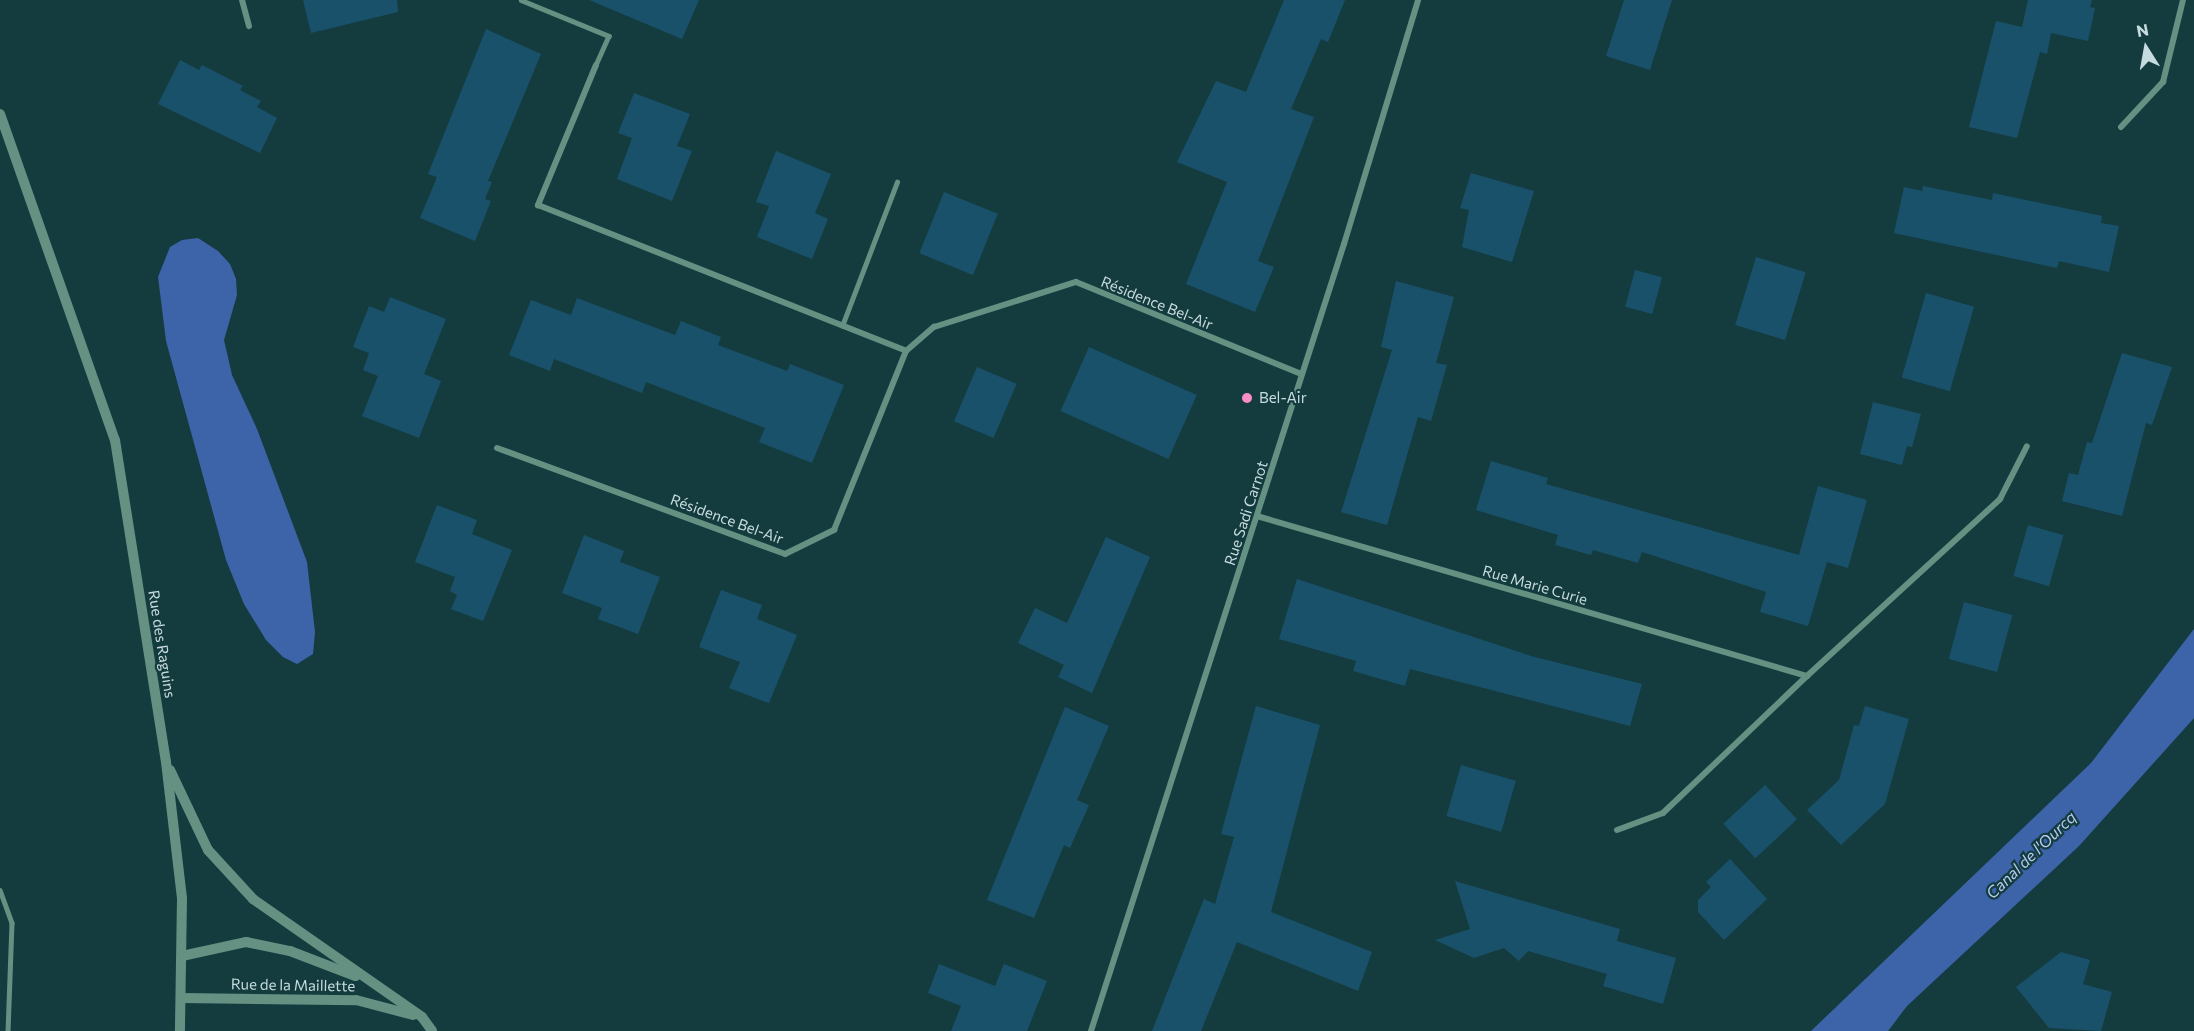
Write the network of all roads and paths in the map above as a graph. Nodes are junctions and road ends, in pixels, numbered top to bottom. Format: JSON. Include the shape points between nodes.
{"nodes":[{"id":1,"x":242,"y":0,"type":"edge"},
{"id":2,"x":521,"y":0,"type":"edge"},
{"id":3,"x":1418,"y":0,"type":"edge"},
{"id":4,"x":2183,"y":0,"type":"edge"},
{"id":5,"x":249,"y":26,"type":"dead end"},
{"id":6,"x":596,"y":65,"type":"joint"},
{"id":7,"x":0,"y":114,"type":"edge"},
{"id":8,"x":2121,"y":127,"type":"dead end"},
{"id":9,"x":897,"y":182,"type":"dead end"},
{"id":10,"x":842,"y":326,"type":"junction"},
{"id":11,"x":906,"y":351,"type":"junction"},
{"id":12,"x":1302,"y":374,"type":"junction"},
{"id":13,"x":2027,"y":446,"type":"dead end"},
{"id":14,"x":497,"y":448,"type":"dead end"},
{"id":15,"x":1257,"y":516,"type":"junction"},
{"id":16,"x":1807,"y":676,"type":"junction"},
{"id":17,"x":166,"y":762,"type":"junction"},
{"id":18,"x":1617,"y":830,"type":"dead end"},
{"id":19,"x":0,"y":890,"type":"edge"},
{"id":20,"x":182,"y":956,"type":"junction"},
{"id":21,"x":372,"y":982,"type":"junction"},
{"id":22,"x":181,"y":998,"type":"junction"},
{"id":23,"x":422,"y":1017,"type":"junction"},
{"id":24,"x":8,"y":1031,"type":"edge"},
{"id":25,"x":180,"y":1031,"type":"edge"},
{"id":26,"x":432,"y":1031,"type":"edge"},
{"id":27,"x":1091,"y":1031,"type":"edge"}],
"edges":[{"from":1,"to":5,"type":"street"},
{"from":2,"to":6,"type":"lane","via":[[609,36]]},
{"from":3,"to":12,"type":"street","name":"Rue Sadi Carnot"},
{"from":4,"to":8,"type":"street","via":[[2163,82]]},
{"from":6,"to":10,"type":"street","via":[[538,205]]},
{"from":7,"to":17,"type":"street","name":"Rue des Raguins","via":[[115,440]]},
{"from":9,"to":10,"type":"lane"},
{"from":10,"to":11,"type":"street"},
{"from":11,"to":12,"type":"street","name":"Résidence Bel-Air","via":[[934,327],[1076,282]]},
{"from":11,"to":14,"type":"street","name":"Résidence Bel-Air","via":[[834,530],[785,554]]},
{"from":12,"to":15,"type":"street","name":"Rue Sadi Carnot"},
{"from":13,"to":16,"type":"street","via":[[2000,499]]},
{"from":15,"to":16,"type":"street","name":"Rue Marie Curie"},
{"from":15,"to":27,"type":"street","name":"Rue Sadi Carnot"},
{"from":16,"to":18,"type":"street","via":[[1663,813]]},
{"from":17,"to":20,"type":"street","name":"Rue des Raguins","via":[[182,898]]},
{"from":17,"to":21,"type":"street","via":[[208,850],[253,899]]},
{"from":19,"to":24,"type":"lane","via":[[12,923]]},
{"from":20,"to":21,"type":"street","name":"Rue de la Maillette","via":[[246,942],[290,951]]},
{"from":20,"to":22,"type":"street","name":"Rue des Raguins"},
{"from":21,"to":23,"type":"street"},
{"from":22,"to":23,"type":"street","name":"Rue de la Maillette","via":[[356,1000]]},
{"from":22,"to":25,"type":"street","name":"Rue des Raguins"},
{"from":23,"to":26,"type":"street"}]}
